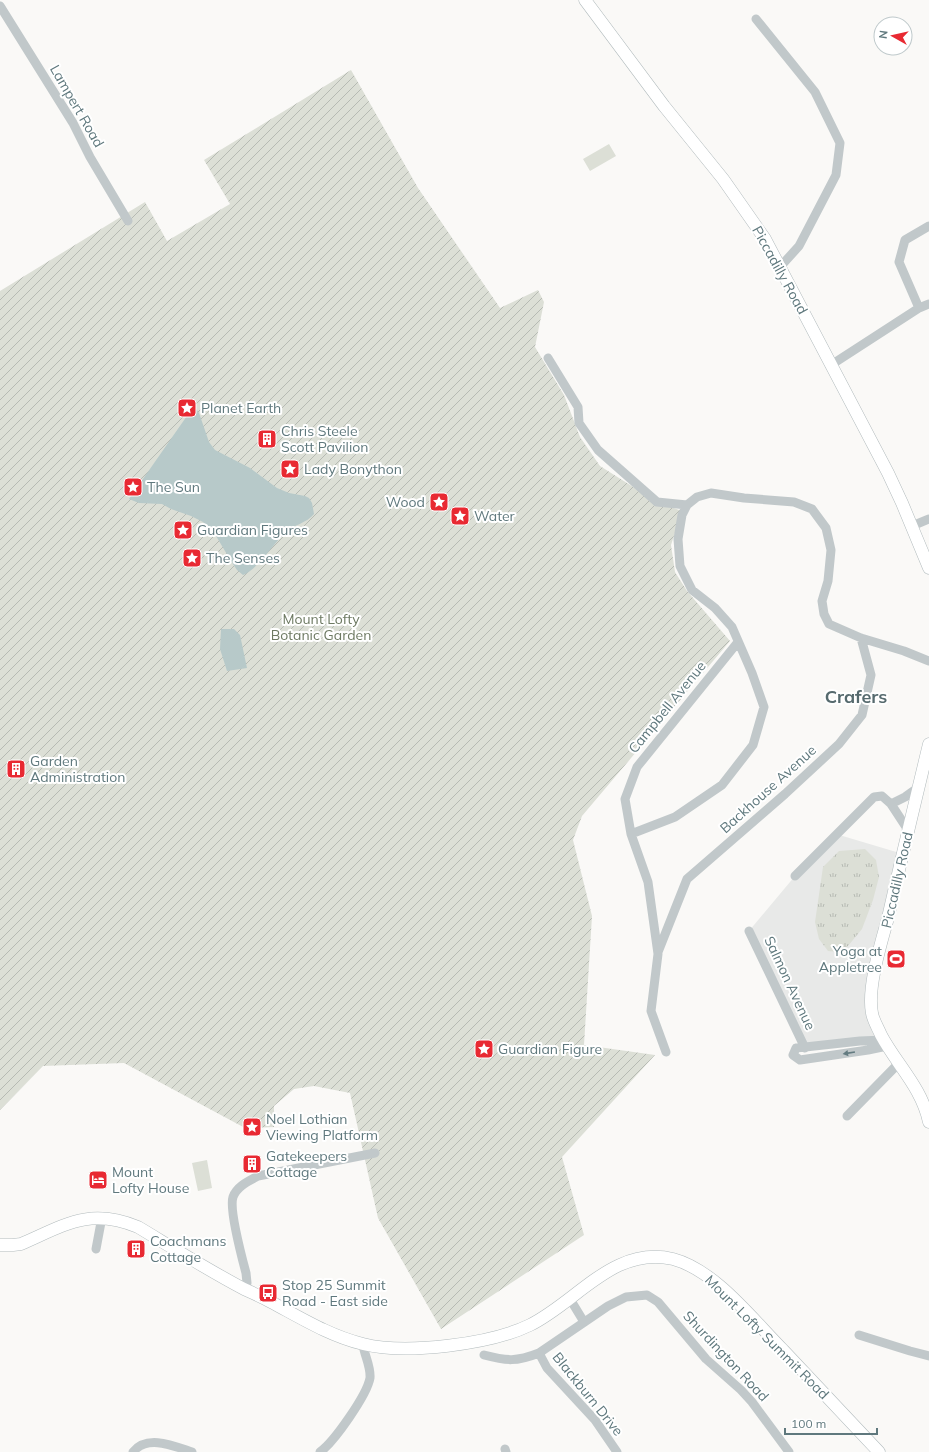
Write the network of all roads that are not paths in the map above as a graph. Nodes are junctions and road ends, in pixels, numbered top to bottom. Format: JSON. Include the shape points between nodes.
{"nodes":[{"id":1,"x":585,"y":0,"type":"edge"},
{"id":2,"x":0,"y":6,"type":"edge"},
{"id":3,"x":756,"y":19,"type":"dead end"},
{"id":4,"x":128,"y":221,"type":"dead end"},
{"id":5,"x":929,"y":226,"type":"edge"},
{"id":6,"x":780,"y":267,"type":"junction"},
{"id":7,"x":929,"y":304,"type":"edge"},
{"id":8,"x":919,"y":308,"type":"junction"},
{"id":9,"x":548,"y":358,"type":"dead end"},
{"id":10,"x":831,"y":365,"type":"junction"},
{"id":11,"x":687,"y":505,"type":"junction"},
{"id":12,"x":929,"y":519,"type":"edge"},
{"id":13,"x":912,"y":526,"type":"junction"},
{"id":14,"x":929,"y":568,"type":"edge"},
{"id":15,"x":861,"y":638,"type":"junction"},
{"id":16,"x":738,"y":642,"type":"junction"},
{"id":17,"x":929,"y":661,"type":"edge"},
{"id":18,"x":929,"y":744,"type":"edge"},
{"id":19,"x":919,"y":786,"type":"junction"},
{"id":20,"x":891,"y":804,"type":"junction"},
{"id":21,"x":908,"y":830,"type":"junction"},
{"id":22,"x":631,"y":834,"type":"junction"},
{"id":23,"x":795,"y":876,"type":"dead end"},
{"id":24,"x":749,"y":931,"type":"dead end"},
{"id":25,"x":658,"y":954,"type":"junction"},
{"id":26,"x":886,"y":1043,"type":"junction"},
{"id":27,"x":805,"y":1048,"type":"junction"},
{"id":28,"x":666,"y":1052,"type":"dead end"},
{"id":29,"x":899,"y":1063,"type":"junction"},
{"id":30,"x":847,"y":1116,"type":"dead end"},
{"id":31,"x":929,"y":1122,"type":"edge"},
{"id":32,"x":375,"y":1153,"type":"dead end"},
{"id":33,"x":102,"y":1217,"type":"junction"},
{"id":34,"x":0,"y":1245,"type":"edge"},
{"id":35,"x":96,"y":1249,"type":"dead end"},
{"id":36,"x":244,"y":1289,"type":"junction"},
{"id":37,"x":570,"y":1299,"type":"junction"},
{"id":38,"x":584,"y":1322,"type":"junction"},
{"id":39,"x":859,"y":1334,"type":"dead end"},
{"id":40,"x":363,"y":1344,"type":"junction"},
{"id":41,"x":539,"y":1353,"type":"junction"},
{"id":42,"x":484,"y":1355,"type":"dead end"},
{"id":43,"x":929,"y":1356,"type":"edge"},
{"id":44,"x":133,"y":1452,"type":"edge"},
{"id":45,"x":192,"y":1452,"type":"edge"},
{"id":46,"x":320,"y":1452,"type":"edge"},
{"id":47,"x":617,"y":1452,"type":"edge"},
{"id":48,"x":789,"y":1452,"type":"edge"},
{"id":49,"x":879,"y":1452,"type":"edge"}],
"edges":[{"from":1,"to":6,"type":"main road","name":"Piccadilly Road","via":[[664,106],[723,179],[765,238]]},
{"from":2,"to":4,"type":"street","name":"Lampert Road","via":[[73,123]]},
{"from":3,"to":6,"type":"street","via":[[815,92],[840,143],[836,175],[799,246]]},
{"from":5,"to":8,"type":"street","via":[[905,240],[899,262]]},
{"from":6,"to":10,"type":"main road","name":"Piccadilly Road"},
{"from":7,"to":8,"type":"street"},
{"from":8,"to":10,"type":"street"},
{"from":9,"to":11,"type":"street","via":[[578,407],[579,424],[598,450],[657,502]]},
{"from":10,"to":13,"type":"main road","name":"Piccadilly Road","via":[[888,473]]},
{"from":11,"to":15,"type":"street","via":[[697,497],[711,493],[794,502],[812,509],[826,528],[831,550],[828,580],[822,601],[824,614],[829,624]]},
{"from":11,"to":16,"type":"street","via":[[682,515],[678,539],[680,566],[692,590],[715,608],[732,627]]},
{"from":12,"to":13,"type":"street"},
{"from":13,"to":14,"type":"main road","name":"Piccadilly Road"},
{"from":15,"to":17,"type":"street"},
{"from":15,"to":25,"type":"street","name":"Backhouse Avenue","via":[[871,675],[862,715],[839,744],[786,794],[687,879]]},
{"from":16,"to":22,"type":"street","name":"Campbell Avenue","via":[[636,767],[625,799]]},
{"from":16,"to":22,"type":"street","via":[[764,707],[753,746],[722,785],[675,817]]},
{"from":18,"to":19,"type":"main road","name":"Piccadilly Road"},
{"from":19,"to":20,"type":"street"},
{"from":19,"to":21,"type":"main road","name":"Piccadilly Road"},
{"from":20,"to":21,"type":"street"},
{"from":20,"to":23,"type":"street","via":[[882,796],[874,797]]},
{"from":21,"to":26,"type":"main road","name":"Piccadilly Road","via":[[872,988],[872,1013]]},
{"from":22,"to":25,"type":"street","name":"Campbell Avenue","via":[[648,882]]},
{"from":24,"to":27,"type":"street","name":"Salmon Avenue"},
{"from":25,"to":28,"type":"street","name":"Campbell Avenue","via":[[651,1011]]},
{"from":26,"to":27,"type":"street","via":[[860,1041]]},
{"from":26,"to":27,"type":"street","one_way":true,"via":[[868,1050],[800,1060],[793,1055],[796,1048]]},
{"from":26,"to":29,"type":"main road","name":"Piccadilly Road"},
{"from":29,"to":30,"type":"street"},
{"from":29,"to":31,"type":"main road","name":"Piccadilly Road","via":[[914,1084]]},
{"from":32,"to":36,"type":"street","via":[[258,1176],[245,1182],[237,1190],[233,1196],[232,1207],[246,1273],[247,1283]]},
{"from":33,"to":34,"type":"main road","name":"Mount Lofty Summit Road","via":[[79,1219],[21,1244]]},
{"from":33,"to":35,"type":"street"},
{"from":33,"to":36,"type":"main road","name":"Mount Lofty Summit Road","via":[[122,1220],[138,1227]]},
{"from":36,"to":40,"type":"main road","name":"Mount Lofty Summit Road","via":[[316,1326]]},
{"from":37,"to":38,"type":"street"},
{"from":37,"to":40,"type":"main road","name":"Mount Lofty Summit Road","via":[[531,1325],[498,1337],[408,1348],[384,1348]]},
{"from":37,"to":49,"type":"main road","name":"Mount Lofty Summit Road","via":[[606,1271],[636,1259],[657,1257],[686,1264],[706,1274],[735,1300]]},
{"from":38,"to":41,"type":"street","name":"Shurdington Road"},
{"from":38,"to":48,"type":"street","name":"Shurdington Road","via":[[626,1296],[647,1295],[658,1302],[697,1349],[752,1402]]},
{"from":39,"to":43,"type":"street"},
{"from":40,"to":46,"type":"street","via":[[370,1377],[365,1392],[332,1440]]},
{"from":41,"to":42,"type":"street","name":"Shurdington Road","via":[[520,1360]]},
{"from":41,"to":47,"type":"street","name":"Blackburn Drive","via":[[547,1368],[595,1420]]},
{"from":44,"to":45,"type":"street","via":[[141,1444],[154,1442]]}]}
